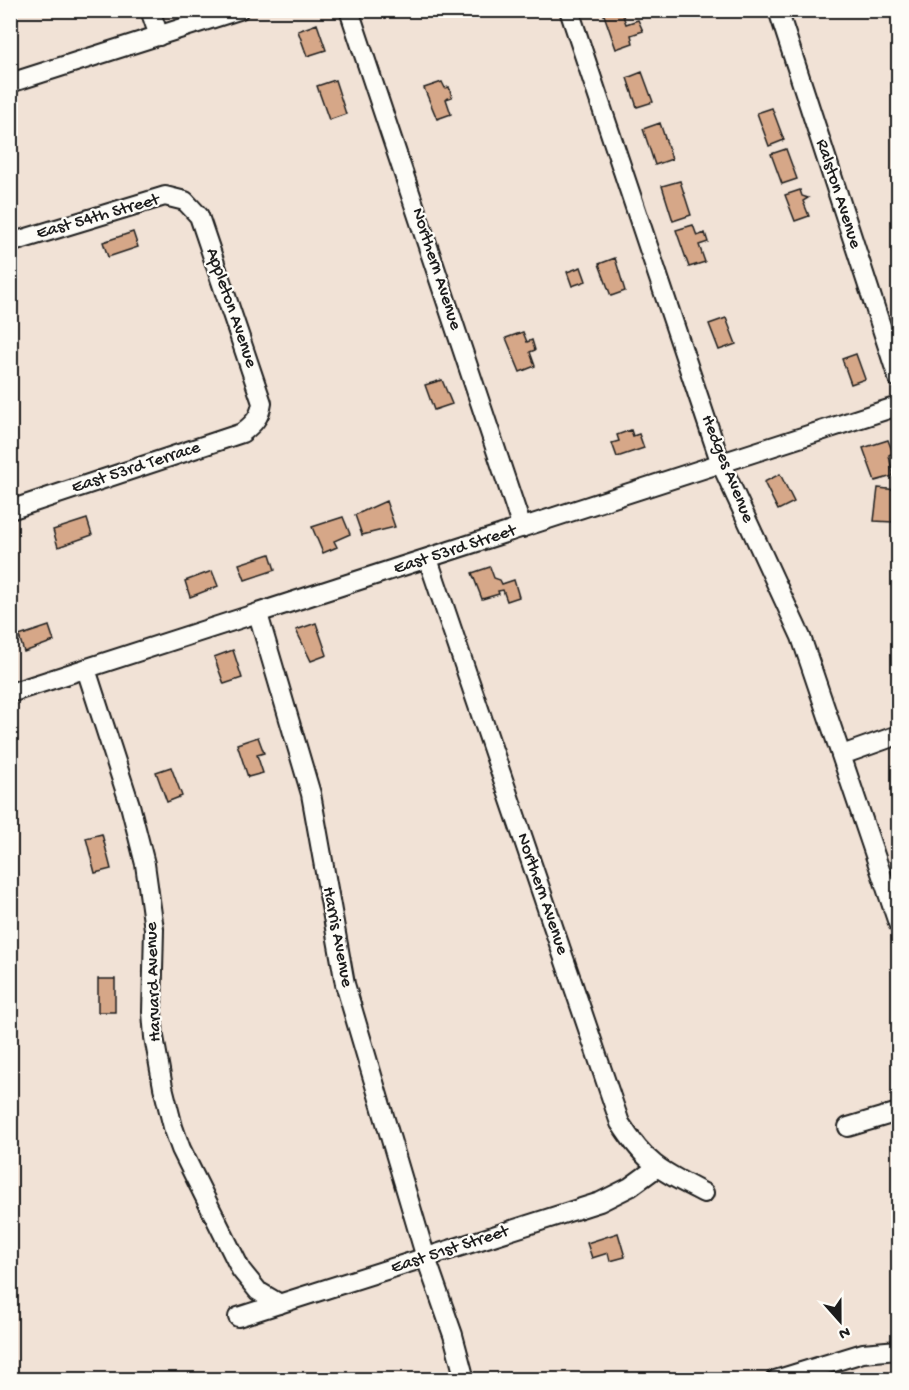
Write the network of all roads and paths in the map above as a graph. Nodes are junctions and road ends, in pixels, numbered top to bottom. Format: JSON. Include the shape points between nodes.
{"nodes":[{"id":1,"x":150,"y":10,"type":"edge"},
{"id":2,"x":239,"y":10,"type":"edge"},
{"id":3,"x":349,"y":10,"type":"edge"},
{"id":4,"x":568,"y":10,"type":"edge"},
{"id":5,"x":778,"y":10,"type":"edge"},
{"id":6,"x":159,"y":36,"type":"junction"},
{"id":7,"x":10,"y":83,"type":"edge"},
{"id":8,"x":185,"y":201,"type":"joint"},
{"id":9,"x":10,"y":243,"type":"edge"},
{"id":10,"x":898,"y":378,"type":"edge"},
{"id":11,"x":898,"y":406,"type":"edge"},
{"id":12,"x":257,"y":419,"type":"joint"},
{"id":13,"x":721,"y":464,"type":"junction"},
{"id":14,"x":10,"y":510,"type":"edge"},
{"id":15,"x":522,"y":528,"type":"junction"},
{"id":16,"x":428,"y":559,"type":"junction"},
{"id":17,"x":258,"y":614,"type":"junction"},
{"id":18,"x":86,"y":669,"type":"junction"},
{"id":19,"x":10,"y":693,"type":"edge"},
{"id":20,"x":898,"y":735,"type":"edge"},
{"id":21,"x":842,"y":755,"type":"junction"},
{"id":22,"x":898,"y":923,"type":"edge"},
{"id":23,"x":898,"y":1112,"type":"edge"},
{"id":24,"x":848,"y":1127,"type":"dead end"},
{"id":25,"x":656,"y":1168,"type":"junction"},
{"id":26,"x":704,"y":1193,"type":"dead end"},
{"id":27,"x":426,"y":1258,"type":"junction"},
{"id":28,"x":280,"y":1304,"type":"junction"},
{"id":29,"x":238,"y":1317,"type":"dead end"},
{"id":30,"x":898,"y":1350,"type":"edge"},
{"id":31,"x":816,"y":1373,"type":"edge"},
{"id":32,"x":465,"y":1380,"type":"edge"},
{"id":33,"x":775,"y":1380,"type":"edge"}],
"edges":[{"from":1,"to":6,"type":"street"},
{"from":2,"to":6,"type":"street"},
{"from":3,"to":15,"type":"street","name":"Northern Avenue"},
{"from":4,"to":13,"type":"street","name":"Hedges Avenue"},
{"from":5,"to":10,"type":"street","name":"Ralston Avenue"},
{"from":6,"to":7,"type":"street"},
{"from":8,"to":9,"type":"street","name":"East 54th Street","via":[[165,196]]},
{"from":8,"to":12,"type":"street","name":"Appleton Avenue","via":[[199,216],[256,381],[262,403]]},
{"from":11,"to":13,"type":"street","name":"East 53rd Street"},
{"from":12,"to":14,"type":"street","name":"East 53rd Terrace","via":[[242,433]]},
{"from":13,"to":15,"type":"street","name":"East 53rd Street"},
{"from":13,"to":21,"type":"street","name":"Hedges Avenue","via":[[801,637]]},
{"from":15,"to":16,"type":"street","name":"East 53rd Street"},
{"from":16,"to":17,"type":"street","name":"East 53rd Street"},
{"from":16,"to":25,"type":"street","name":"Northern Avenue","via":[[620,1123],[635,1147]]},
{"from":17,"to":18,"type":"street","name":"East 53rd Street"},
{"from":17,"to":27,"type":"street","name":"Harris Avenue","via":[[311,794],[345,984]]},
{"from":18,"to":19,"type":"street","name":"East 53rd Street"},
{"from":18,"to":28,"type":"street","name":"Harvard Avenue","via":[[145,864],[154,929],[154,1037],[173,1127],[241,1270],[258,1291]]},
{"from":20,"to":21,"type":"street"},
{"from":21,"to":22,"type":"street","name":"Hedges Avenue"},
{"from":23,"to":24,"type":"street"},
{"from":25,"to":26,"type":"street","name":"Northern Avenue"},
{"from":25,"to":27,"type":"street","name":"East 51st Street","via":[[600,1202]]},
{"from":27,"to":28,"type":"street","name":"East 51st Street"},
{"from":27,"to":32,"type":"street","name":"Harris Avenue"},
{"from":28,"to":29,"type":"street","name":"East 51st Street"},
{"from":30,"to":31,"type":"street","via":[[862,1353]]},
{"from":31,"to":33,"type":"street"}]}
